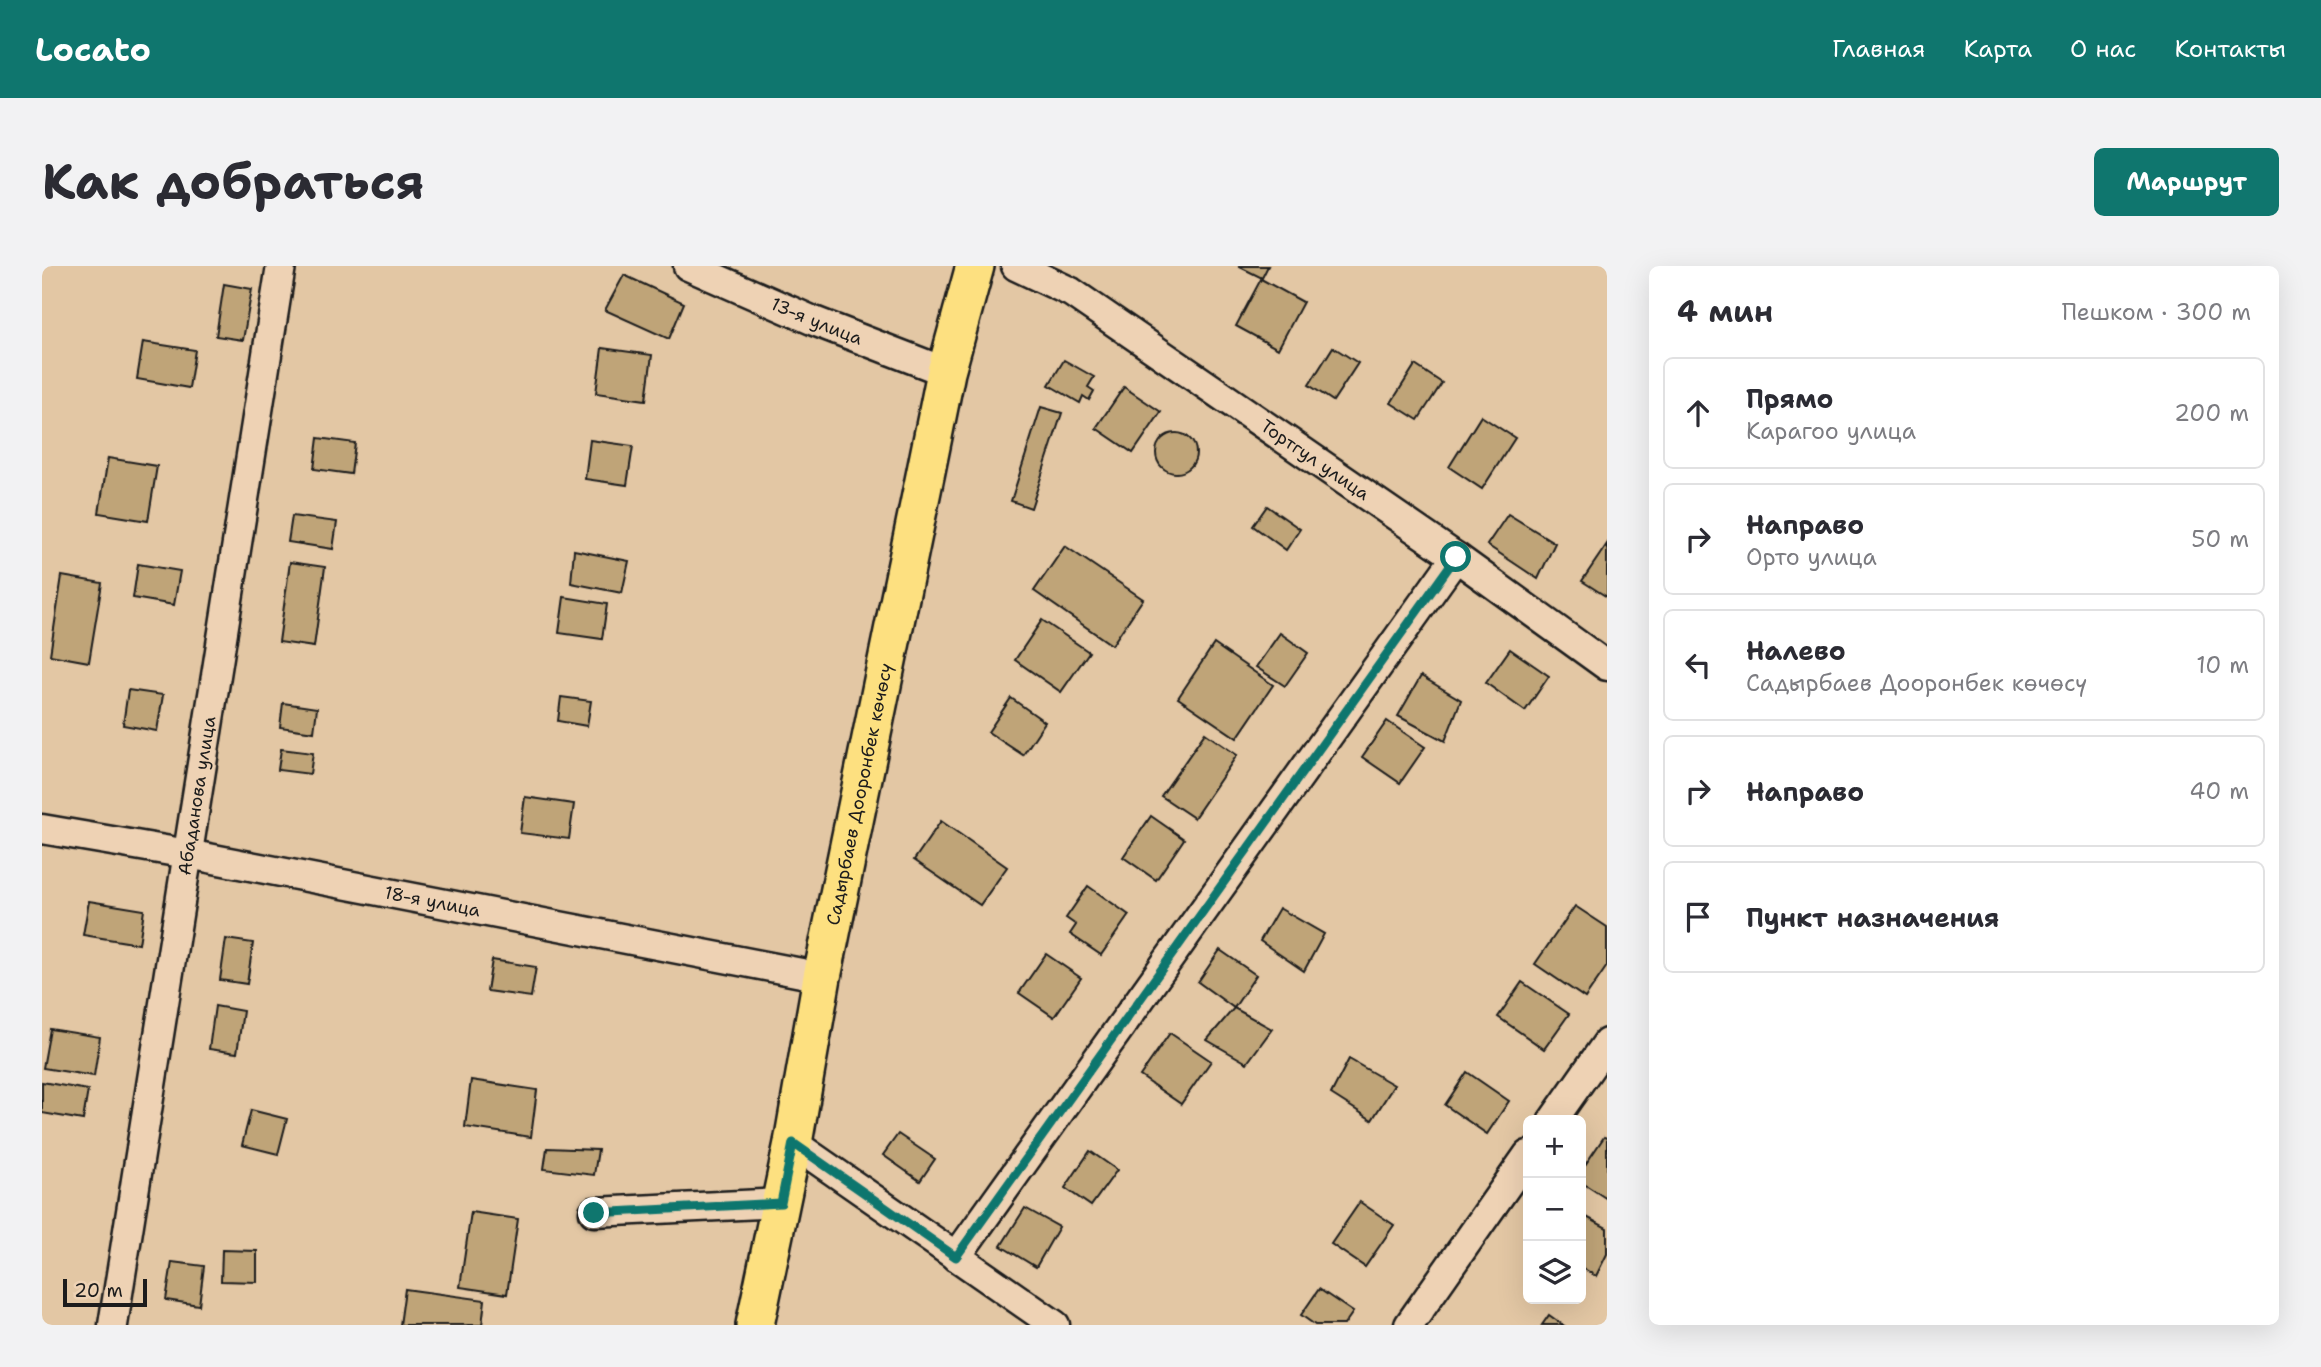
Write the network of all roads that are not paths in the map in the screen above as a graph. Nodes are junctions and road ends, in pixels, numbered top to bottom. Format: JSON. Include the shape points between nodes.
{"nodes":[{"id":1,"x":281,"y":266,"type":"edge"},
{"id":2,"x":688,"y":266,"type":"edge"},
{"id":3,"x":975,"y":266,"type":"edge"},
{"id":4,"x":1016,"y":266,"type":"edge"},
{"id":5,"x":946,"y":372,"type":"junction"},
{"id":6,"x":1456,"y":557,"type":"junction"},
{"id":7,"x":1607,"y":666,"type":"edge"},
{"id":8,"x":42,"y":829,"type":"edge"},
{"id":9,"x":188,"y":854,"type":"junction"},
{"id":10,"x":821,"y":976,"type":"junction"},
{"id":11,"x":1607,"y":1044,"type":"edge"},
{"id":12,"x":1557,"y":1115,"type":"edge"},
{"id":13,"x":793,"y":1143,"type":"junction"},
{"id":14,"x":1523,"y":1163,"type":"edge"},
{"id":15,"x":781,"y":1203,"type":"junction"},
{"id":16,"x":594,"y":1213,"type":"dead end"},
{"id":17,"x":956,"y":1257,"type":"junction"},
{"id":18,"x":113,"y":1325,"type":"edge"},
{"id":19,"x":755,"y":1325,"type":"edge"},
{"id":20,"x":1055,"y":1325,"type":"edge"},
{"id":21,"x":1409,"y":1325,"type":"edge"}],
"edges":[{"from":1,"to":9,"type":"street","name":"Абаданова улица"},
{"from":2,"to":5,"type":"street","name":"13-я улица"},
{"from":3,"to":5,"type":"main road","name":"Садырбаев Дооронбек көчөсү"},
{"from":4,"to":6,"type":"street","name":"Тортгул улица","via":[[1070,292]]},
{"from":5,"to":10,"type":"main road","name":"Садырбаев Дооронбек көчөсү"},
{"from":6,"to":7,"type":"street","name":"Тортгул улица"},
{"from":6,"to":17,"type":"street"},
{"from":8,"to":9,"type":"street","name":"18-я улица"},
{"from":9,"to":10,"type":"street","name":"18-я улица"},
{"from":9,"to":18,"type":"street","name":"Абаданова улица"},
{"from":10,"to":13,"type":"main road","name":"Садырбаев Дооронбек көчөсү"},
{"from":11,"to":12,"type":"street"},
{"from":13,"to":15,"type":"main road","name":"Садырбаев Дооронбек көчөсү"},
{"from":13,"to":17,"type":"street"},
{"from":14,"to":21,"type":"street"},
{"from":15,"to":16,"type":"street"},
{"from":15,"to":19,"type":"main road","name":"Садырбаев Дооронбек көчөсү"},
{"from":17,"to":20,"type":"street"}]}
